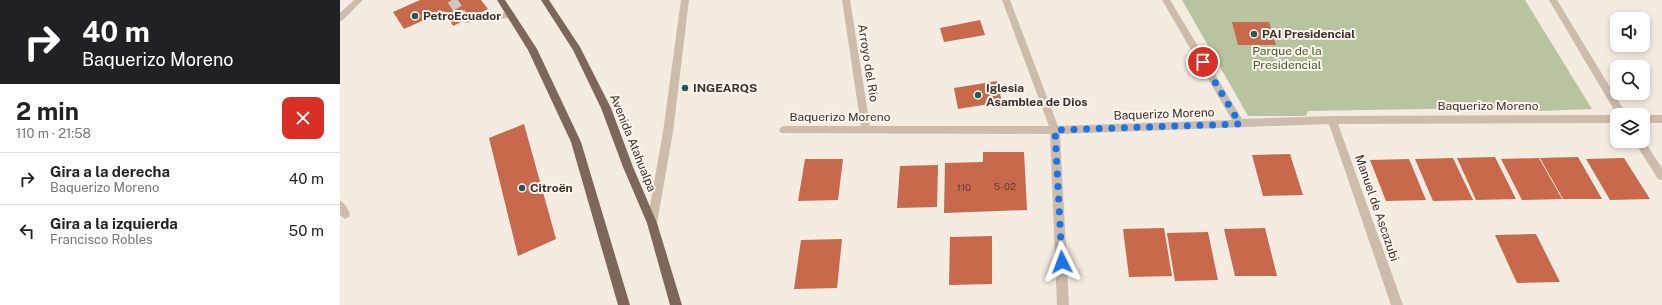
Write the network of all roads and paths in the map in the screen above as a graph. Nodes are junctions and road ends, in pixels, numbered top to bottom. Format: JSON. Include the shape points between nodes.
{"nodes":[{"id":1,"x":359,"y":0,"type":"edge"},
{"id":2,"x":501,"y":0,"type":"edge"},
{"id":3,"x":545,"y":0,"type":"edge"},
{"id":4,"x":686,"y":0,"type":"edge"},
{"id":5,"x":846,"y":0,"type":"edge"},
{"id":6,"x":1006,"y":0,"type":"edge"},
{"id":7,"x":1166,"y":0,"type":"edge"},
{"id":8,"x":1553,"y":0,"type":"edge"},
{"id":9,"x":511,"y":15,"type":"junction"},
{"id":10,"x":340,"y":18,"type":"edge"},
{"id":11,"x":465,"y":20,"type":"dead end"},
{"id":12,"x":1618,"y":108,"type":"edge"},
{"id":13,"x":1610,"y":119,"type":"edge"},
{"id":14,"x":1650,"y":119,"type":"edge"},
{"id":15,"x":1662,"y":119,"type":"edge"},
{"id":16,"x":1332,"y":120,"type":"junction"},
{"id":17,"x":1240,"y":124,"type":"junction"},
{"id":18,"x":784,"y":130,"type":"dead end"},
{"id":19,"x":866,"y":130,"type":"junction"},
{"id":20,"x":1055,"y":130,"type":"junction"},
{"id":21,"x":1644,"y":148,"type":"edge"},
{"id":22,"x":1662,"y":176,"type":"edge"},
{"id":23,"x":652,"y":224,"type":"junction"},
{"id":24,"x":624,"y":305,"type":"edge"},
{"id":25,"x":676,"y":305,"type":"edge"},
{"id":26,"x":1064,"y":305,"type":"edge"},
{"id":27,"x":1397,"y":305,"type":"edge"}],
"edges":[{"from":1,"to":10,"type":"street"},
{"from":2,"to":9,"type":"main road"},
{"from":3,"to":23,"type":"main road","name":"Avenida Atahualpa","via":[[577,49],[606,108]]},
{"from":4,"to":23,"type":"street","via":[[668,132]]},
{"from":5,"to":19,"type":"street","name":"Arroyo del Rio"},
{"from":6,"to":20,"type":"street"},
{"from":7,"to":17,"type":"street"},
{"from":8,"to":12,"type":"street"},
{"from":9,"to":11,"type":"street"},
{"from":9,"to":24,"type":"main road","via":[[532,49],[576,142]]},
{"from":13,"to":16,"type":"street","name":"Baquerizo Moreno"},
{"from":14,"to":15,"type":"street"},
{"from":16,"to":17,"type":"street","name":"Baquerizo Moreno"},
{"from":16,"to":27,"type":"street","name":"Manuel de Ascazubi"},
{"from":17,"to":20,"type":"street","name":"Baquerizo Moreno"},
{"from":18,"to":19,"type":"street","name":"Baquerizo Moreno"},
{"from":19,"to":20,"type":"street","name":"Baquerizo Moreno"},
{"from":20,"to":26,"type":"street"},
{"from":21,"to":22,"type":"street"},
{"from":23,"to":25,"type":"main road","name":"Avenida Atahualpa"}]}
